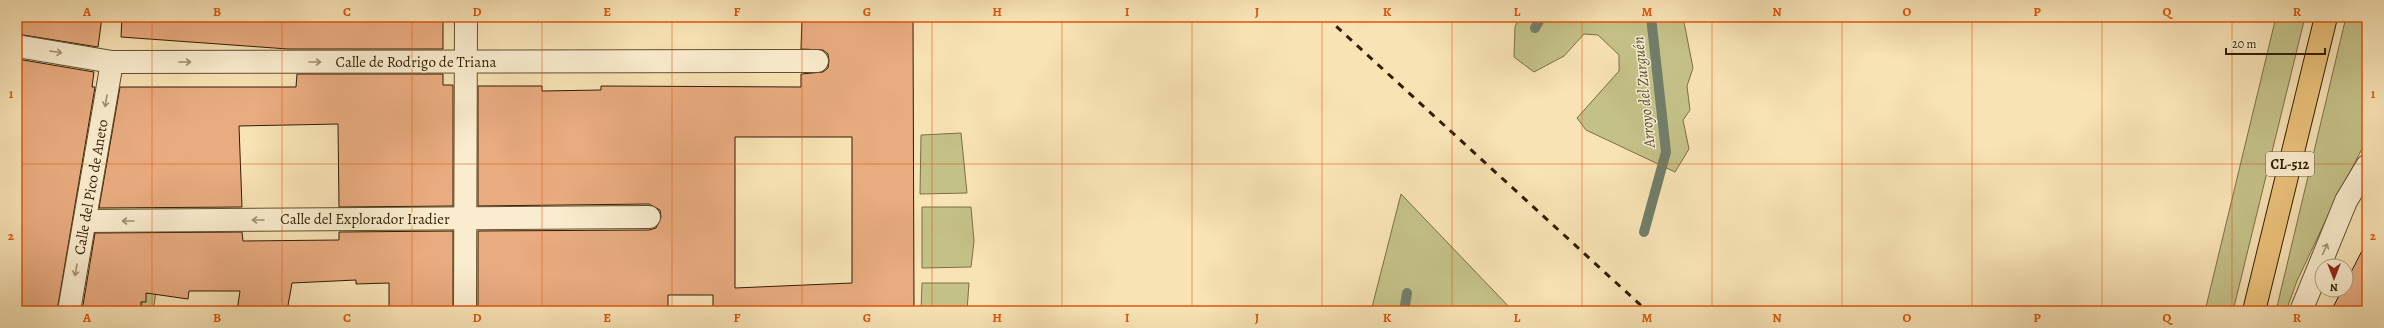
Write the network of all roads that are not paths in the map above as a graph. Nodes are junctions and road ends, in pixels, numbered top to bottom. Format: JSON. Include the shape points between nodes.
{"nodes":[{"id":1,"x":466,"y":17,"type":"edge"},
{"id":2,"x":2326,"y":17,"type":"edge"},
{"id":3,"x":17,"y":46,"type":"edge"},
{"id":4,"x":817,"y":61,"type":"dead end"},
{"id":5,"x":112,"y":62,"type":"junction"},
{"id":6,"x":466,"y":63,"type":"junction"},
{"id":7,"x":2367,"y":166,"type":"edge"},
{"id":8,"x":648,"y":217,"type":"dead end"},
{"id":9,"x":465,"y":218,"type":"junction"},
{"id":10,"x":85,"y":221,"type":"junction"},
{"id":11,"x":69,"y":311,"type":"edge"},
{"id":12,"x":465,"y":311,"type":"edge"},
{"id":13,"x":2254,"y":311,"type":"edge"},
{"id":14,"x":2301,"y":311,"type":"edge"}],
"edges":[{"from":1,"to":6,"type":"street"},
{"from":2,"to":13,"type":"main road","number":"CL-512"},
{"from":3,"to":5,"type":"street","name":"Calle de Rodrigo de Triana","one_way":true},
{"from":4,"to":6,"type":"street","name":"Calle de Rodrigo de Triana"},
{"from":5,"to":6,"type":"street","name":"Calle de Rodrigo de Triana","one_way":true},
{"from":5,"to":10,"type":"street","name":"Calle del Pico de Aneto","one_way":true},
{"from":6,"to":9,"type":"street"},
{"from":14,"to":7,"type":"street","one_way":true,"via":[[2346,200]]},
{"from":8,"to":9,"type":"street","name":"Calle del Explorador Iradier"},
{"from":9,"to":10,"type":"street","name":"Calle del Explorador Iradier","one_way":true},
{"from":9,"to":12,"type":"street"},
{"from":10,"to":11,"type":"street","name":"Calle del Pico de Aneto","one_way":true}]}
